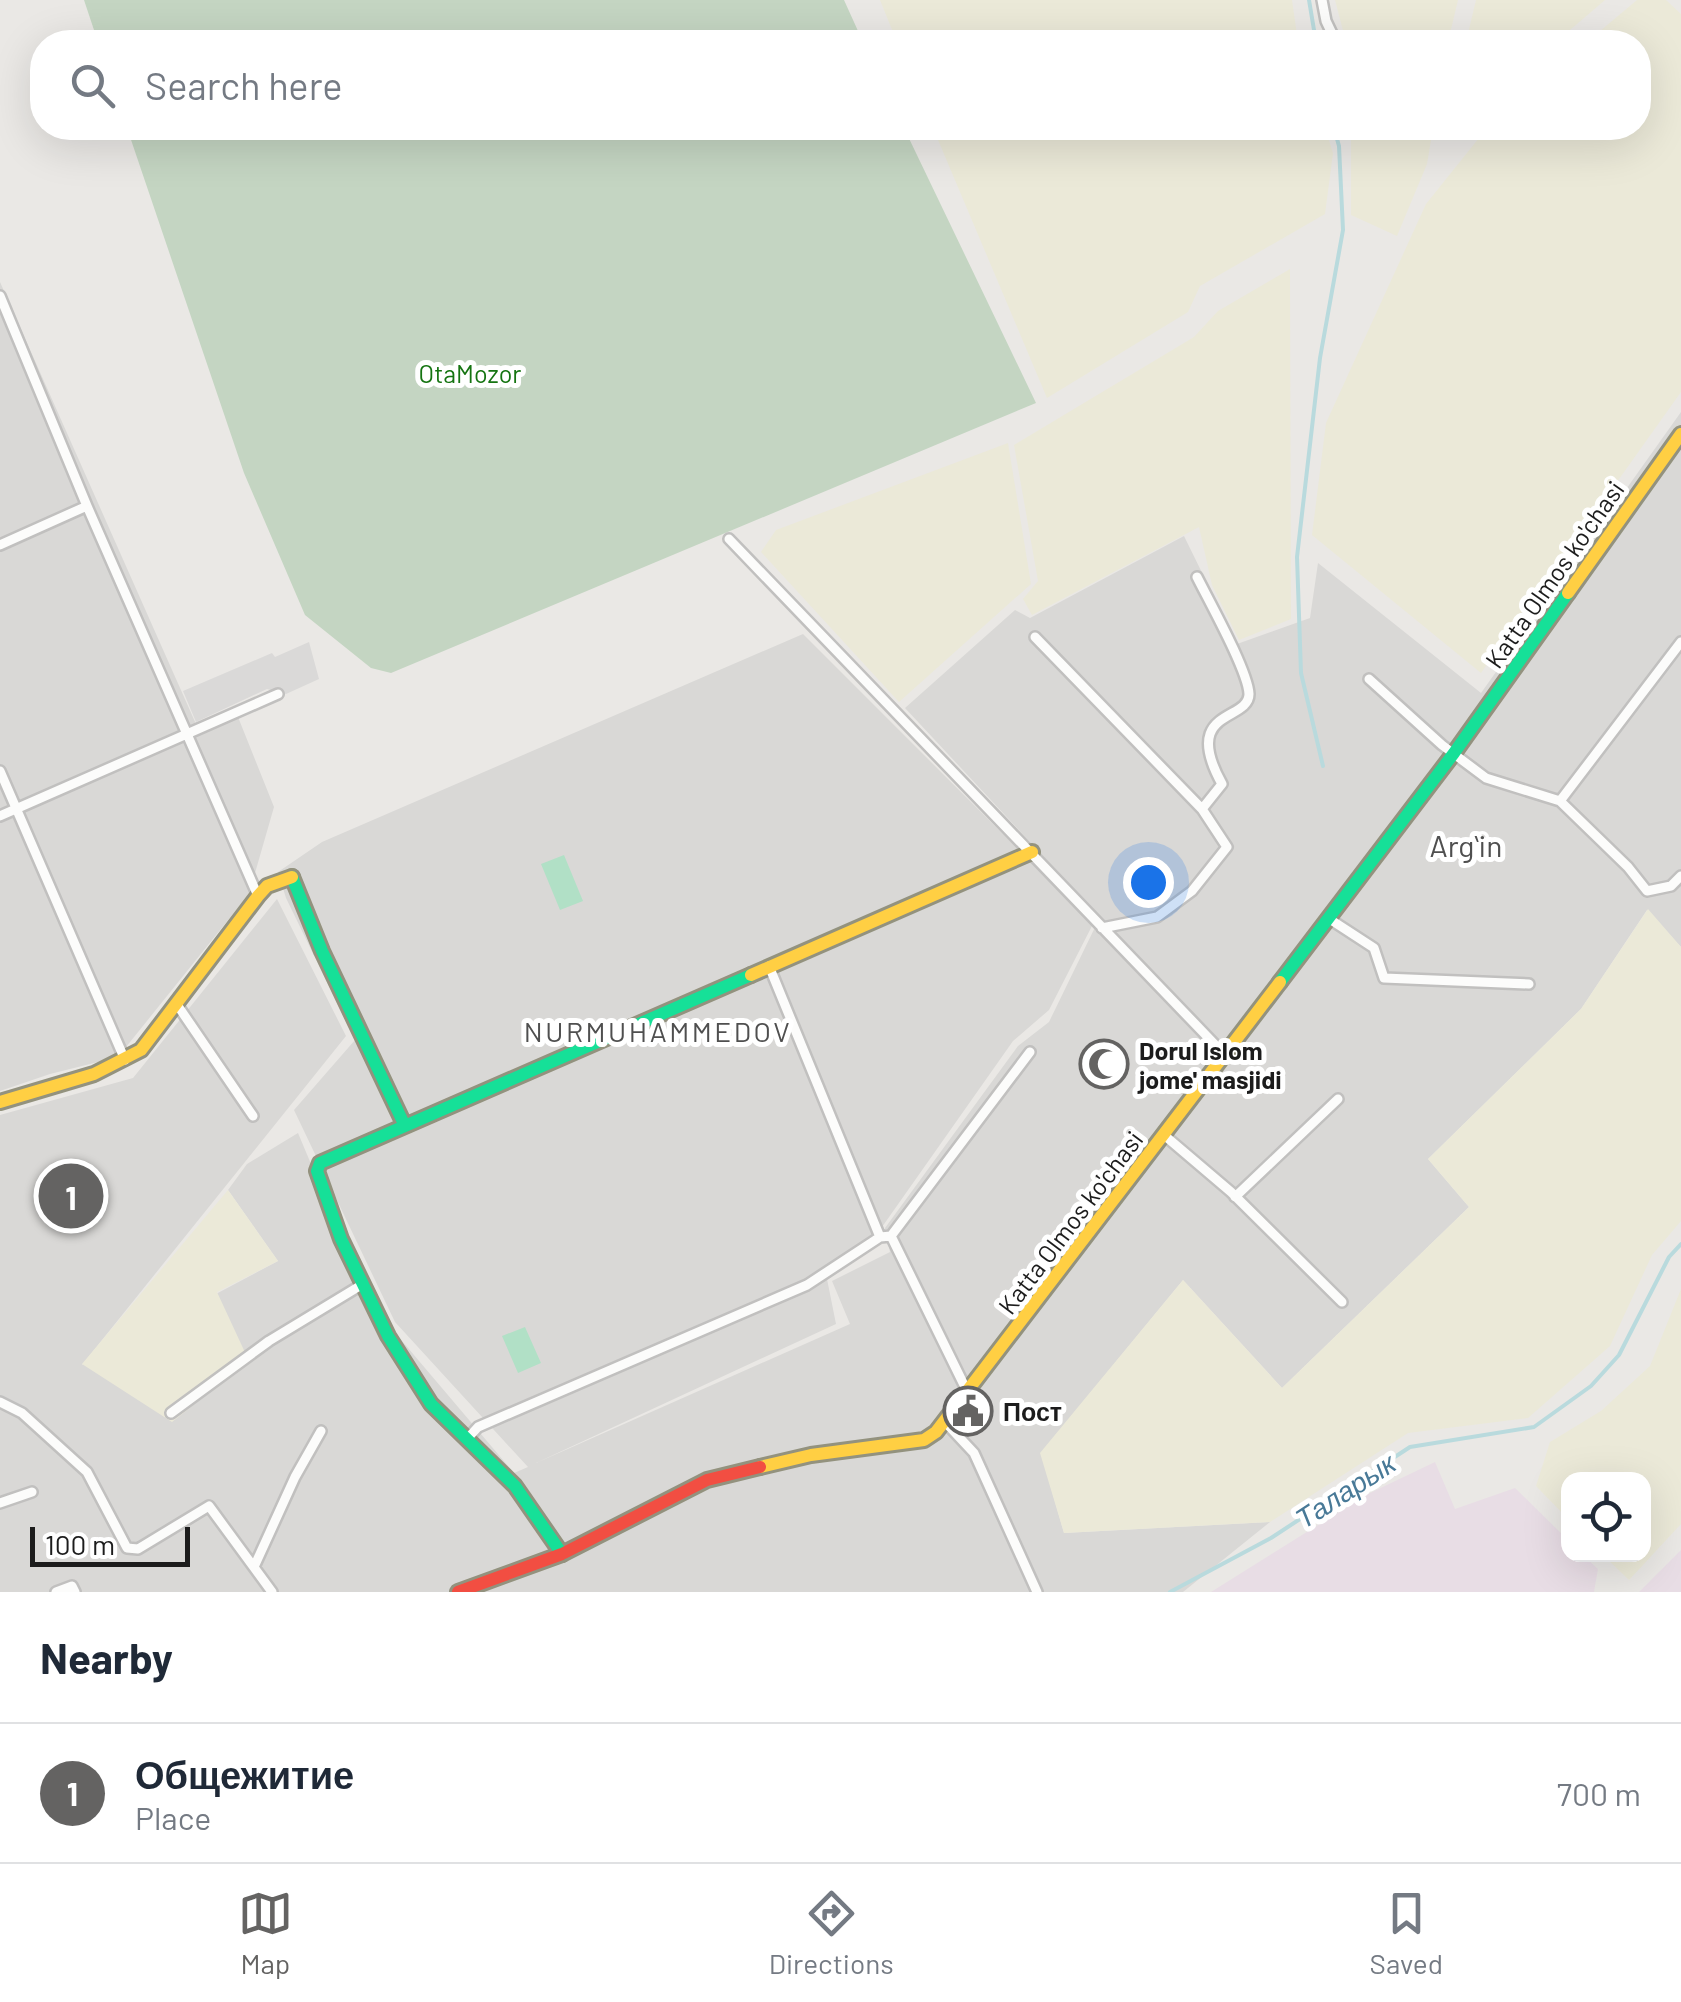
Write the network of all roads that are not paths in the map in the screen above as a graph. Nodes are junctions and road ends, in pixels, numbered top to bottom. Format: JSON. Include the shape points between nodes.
{"nodes":[{"id":1,"x":1322,"y":0,"type":"edge"},
{"id":2,"x":1330,"y":30,"type":"edge"},
{"id":3,"x":0,"y":296,"type":"edge"},
{"id":4,"x":1681,"y":434,"type":"edge"},
{"id":5,"x":88,"y":506,"type":"junction"},
{"id":6,"x":729,"y":539,"type":"dead end"},
{"id":7,"x":0,"y":545,"type":"edge"},
{"id":8,"x":1198,"y":577,"type":"dead end"},
{"id":9,"x":1035,"y":637,"type":"dead end"},
{"id":10,"x":1681,"y":642,"type":"edge"},
{"id":11,"x":1369,"y":679,"type":"dead end"},
{"id":12,"x":278,"y":694,"type":"dead end"},
{"id":13,"x":186,"y":734,"type":"junction"},
{"id":14,"x":1454,"y":753,"type":"junction"},
{"id":15,"x":0,"y":770,"type":"edge"},
{"id":16,"x":1560,"y":801,"type":"junction"},
{"id":17,"x":1202,"y":808,"type":"junction"},
{"id":18,"x":17,"y":809,"type":"junction"},
{"id":19,"x":0,"y":816,"type":"edge"},
{"id":20,"x":1032,"y":852,"type":"junction"},
{"id":21,"x":1681,"y":876,"type":"edge"},
{"id":22,"x":258,"y":896,"type":"junction"},
{"id":23,"x":1328,"y":918,"type":"junction"},
{"id":24,"x":1102,"y":928,"type":"junction"},
{"id":25,"x":769,"y":966,"type":"junction"},
{"id":26,"x":1530,"y":984,"type":"dead end"},
{"id":27,"x":178,"y":1006,"type":"junction"},
{"id":28,"x":1030,"y":1052,"type":"dead end"},
{"id":29,"x":1224,"y":1054,"type":"junction"},
{"id":30,"x":125,"y":1060,"type":"junction"},
{"id":31,"x":1338,"y":1099,"type":"dead end"},
{"id":32,"x":0,"y":1102,"type":"edge"},
{"id":33,"x":253,"y":1116,"type":"dead end"},
{"id":34,"x":404,"y":1124,"type":"junction"},
{"id":35,"x":1164,"y":1135,"type":"junction"},
{"id":36,"x":1235,"y":1197,"type":"junction"},
{"id":37,"x":886,"y":1236,"type":"junction"},
{"id":38,"x":363,"y":1284,"type":"junction"},
{"id":39,"x":1342,"y":1302,"type":"dead end"},
{"id":40,"x":966,"y":1389,"type":"junction"},
{"id":41,"x":0,"y":1402,"type":"edge"},
{"id":42,"x":171,"y":1413,"type":"dead end"},
{"id":43,"x":945,"y":1422,"type":"junction"},
{"id":44,"x":321,"y":1430,"type":"dead end"},
{"id":45,"x":468,"y":1438,"type":"junction"},
{"id":46,"x":32,"y":1492,"type":"dead end"},
{"id":47,"x":0,"y":1503,"type":"edge"},
{"id":48,"x":562,"y":1554,"type":"junction"},
{"id":49,"x":254,"y":1567,"type":"junction"},
{"id":50,"x":56,"y":1592,"type":"edge"},
{"id":51,"x":75,"y":1592,"type":"edge"},
{"id":52,"x":272,"y":1592,"type":"edge"},
{"id":53,"x":458,"y":1592,"type":"edge"},
{"id":54,"x":1037,"y":1592,"type":"edge"}],
"edges":[{"from":1,"to":2,"type":"street"},
{"from":3,"to":5,"type":"street"},
{"from":4,"to":14,"type":"street","name":"Katta Olmos ko'chasi"},
{"from":5,"to":7,"type":"street"},
{"from":5,"to":13,"type":"street"},
{"from":6,"to":20,"type":"street"},
{"from":8,"to":17,"type":"street","via":[[1249,694],[1211,730],[1210,762],[1222,784]]},
{"from":9,"to":17,"type":"street"},
{"from":10,"to":16,"type":"street"},
{"from":11,"to":14,"type":"street"},
{"from":12,"to":13,"type":"street"},
{"from":13,"to":18,"type":"street"},
{"from":13,"to":22,"type":"street"},
{"from":14,"to":16,"type":"street","via":[[1486,778]]},
{"from":14,"to":23,"type":"street","name":"Katta Olmos ko'chasi"},
{"from":15,"to":18,"type":"street"},
{"from":16,"to":21,"type":"street","via":[[1647,891],[1671,886]]},
{"from":17,"to":24,"type":"street","via":[[1227,848],[1192,891],[1157,917]]},
{"from":18,"to":19,"type":"street"},
{"from":18,"to":30,"type":"street"},
{"from":20,"to":24,"type":"street"},
{"from":20,"to":25,"type":"street"},
{"from":22,"to":27,"type":"street"},
{"from":22,"to":34,"type":"street","via":[[293,876]]},
{"from":23,"to":26,"type":"street","via":[[1374,948],[1384,978]]},
{"from":23,"to":29,"type":"street","name":"Katta Olmos ko'chasi"},
{"from":24,"to":29,"type":"street"},
{"from":25,"to":34,"type":"street"},
{"from":25,"to":37,"type":"street"},
{"from":27,"to":30,"type":"street","via":[[148,1044]]},
{"from":27,"to":33,"type":"street"},
{"from":28,"to":37,"type":"street"},
{"from":29,"to":35,"type":"street","name":"Katta Olmos ko'chasi"},
{"from":30,"to":32,"type":"street"},
{"from":31,"to":36,"type":"street"},
{"from":34,"to":38,"type":"street","via":[[322,1160],[318,1171]]},
{"from":35,"to":36,"type":"street"},
{"from":35,"to":40,"type":"street","name":"Katta Olmos ko'chasi"},
{"from":36,"to":39,"type":"street"},
{"from":37,"to":40,"type":"street"},
{"from":37,"to":45,"type":"street","via":[[807,1285],[478,1428]]},
{"from":38,"to":42,"type":"street","via":[[269,1340]]},
{"from":38,"to":45,"type":"street","via":[[431,1404]]},
{"from":40,"to":43,"type":"street","name":"Katta Olmos ko'chasi"},
{"from":41,"to":49,"type":"street","via":[[22,1413],[87,1472],[127,1548],[138,1550],[209,1506]]},
{"from":43,"to":48,"type":"street","via":[[924,1440],[811,1455],[708,1480]]},
{"from":43,"to":54,"type":"street","via":[[974,1453]]},
{"from":44,"to":49,"type":"street"},
{"from":45,"to":48,"type":"street","via":[[515,1486]]},
{"from":46,"to":47,"type":"street"},
{"from":48,"to":53,"type":"street"},
{"from":49,"to":52,"type":"street"},
{"from":50,"to":51,"type":"street","via":[[72,1586]]}]}
